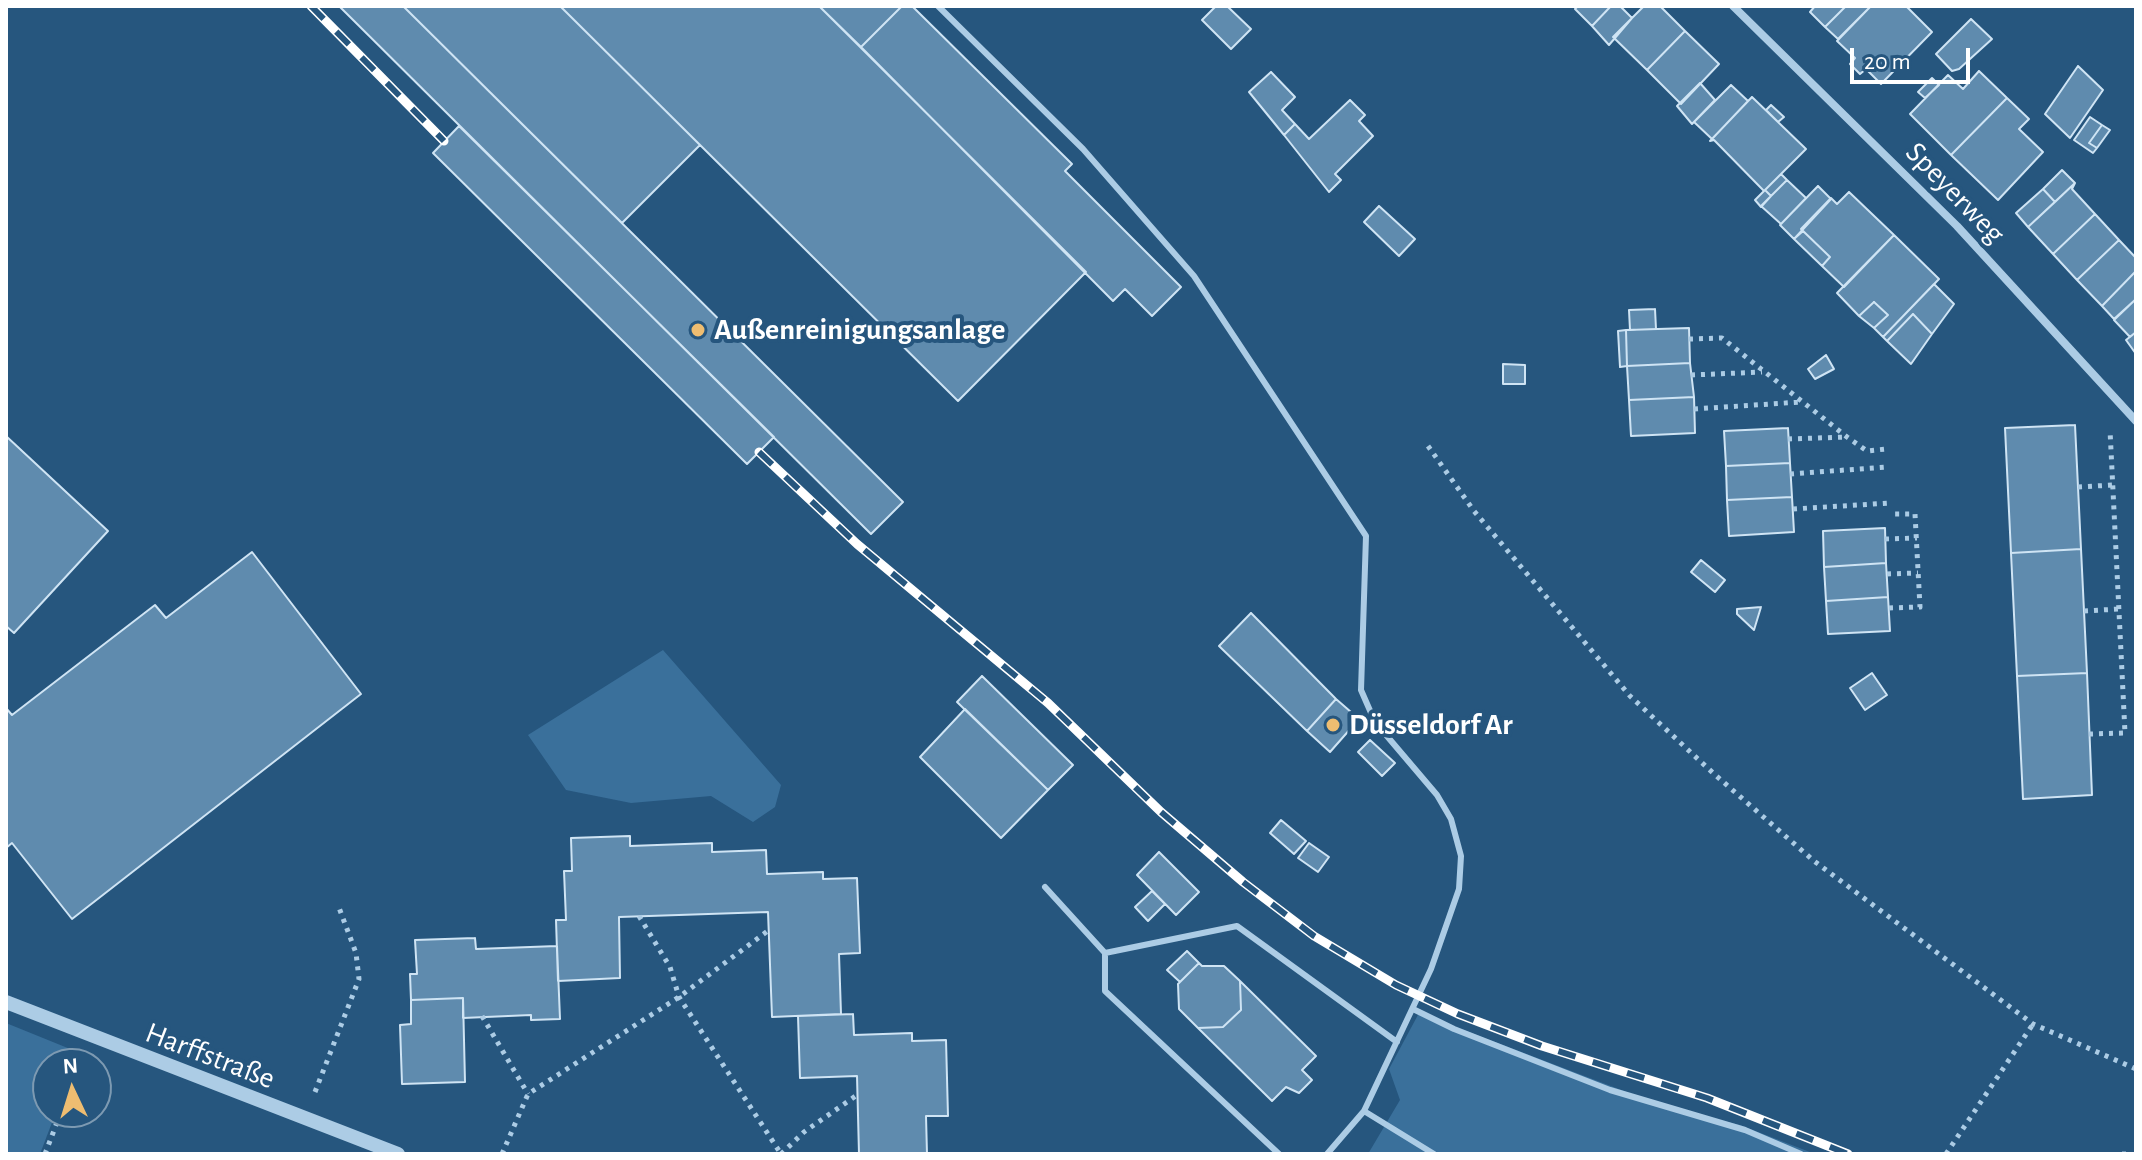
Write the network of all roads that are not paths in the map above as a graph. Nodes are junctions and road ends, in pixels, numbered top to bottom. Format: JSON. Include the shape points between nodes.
{"nodes":[{"id":1,"x":938,"y":6,"type":"edge"},
{"id":2,"x":1733,"y":6,"type":"edge"},
{"id":3,"x":2136,"y":421,"type":"edge"},
{"id":4,"x":1045,"y":887,"type":"dead end"},
{"id":5,"x":1105,"y":953,"type":"junction"},
{"id":6,"x":6,"y":1002,"type":"edge"},
{"id":7,"x":1413,"y":1009,"type":"junction"},
{"id":8,"x":1397,"y":1042,"type":"junction"},
{"id":9,"x":1364,"y":1111,"type":"junction"},
{"id":10,"x":398,"y":1154,"type":"edge"},
{"id":11,"x":1279,"y":1154,"type":"edge"},
{"id":12,"x":1327,"y":1154,"type":"edge"},
{"id":13,"x":1434,"y":1154,"type":"edge"},
{"id":14,"x":1801,"y":1154,"type":"edge"}],
"edges":[{"from":1,"to":7,"type":"lane","via":[[1083,149],[1194,276],[1366,536],[1361,690],[1375,722],[1437,795],[1461,852],[1459,889]]},
{"from":2,"to":3,"type":"street","name":"Speyerweg","via":[[1957,226]]},
{"from":4,"to":5,"type":"lane"},
{"from":5,"to":8,"type":"lane","via":[[1237,926]]},
{"from":5,"to":11,"type":"lane","via":[[1105,991]]},
{"from":6,"to":10,"type":"street","name":"Harffstraße"},
{"from":7,"to":8,"type":"lane"},
{"from":7,"to":14,"type":"lane","via":[[1610,1090],[1745,1130]]},
{"from":8,"to":9,"type":"lane"},
{"from":9,"to":12,"type":"lane"},
{"from":9,"to":13,"type":"lane"}]}
